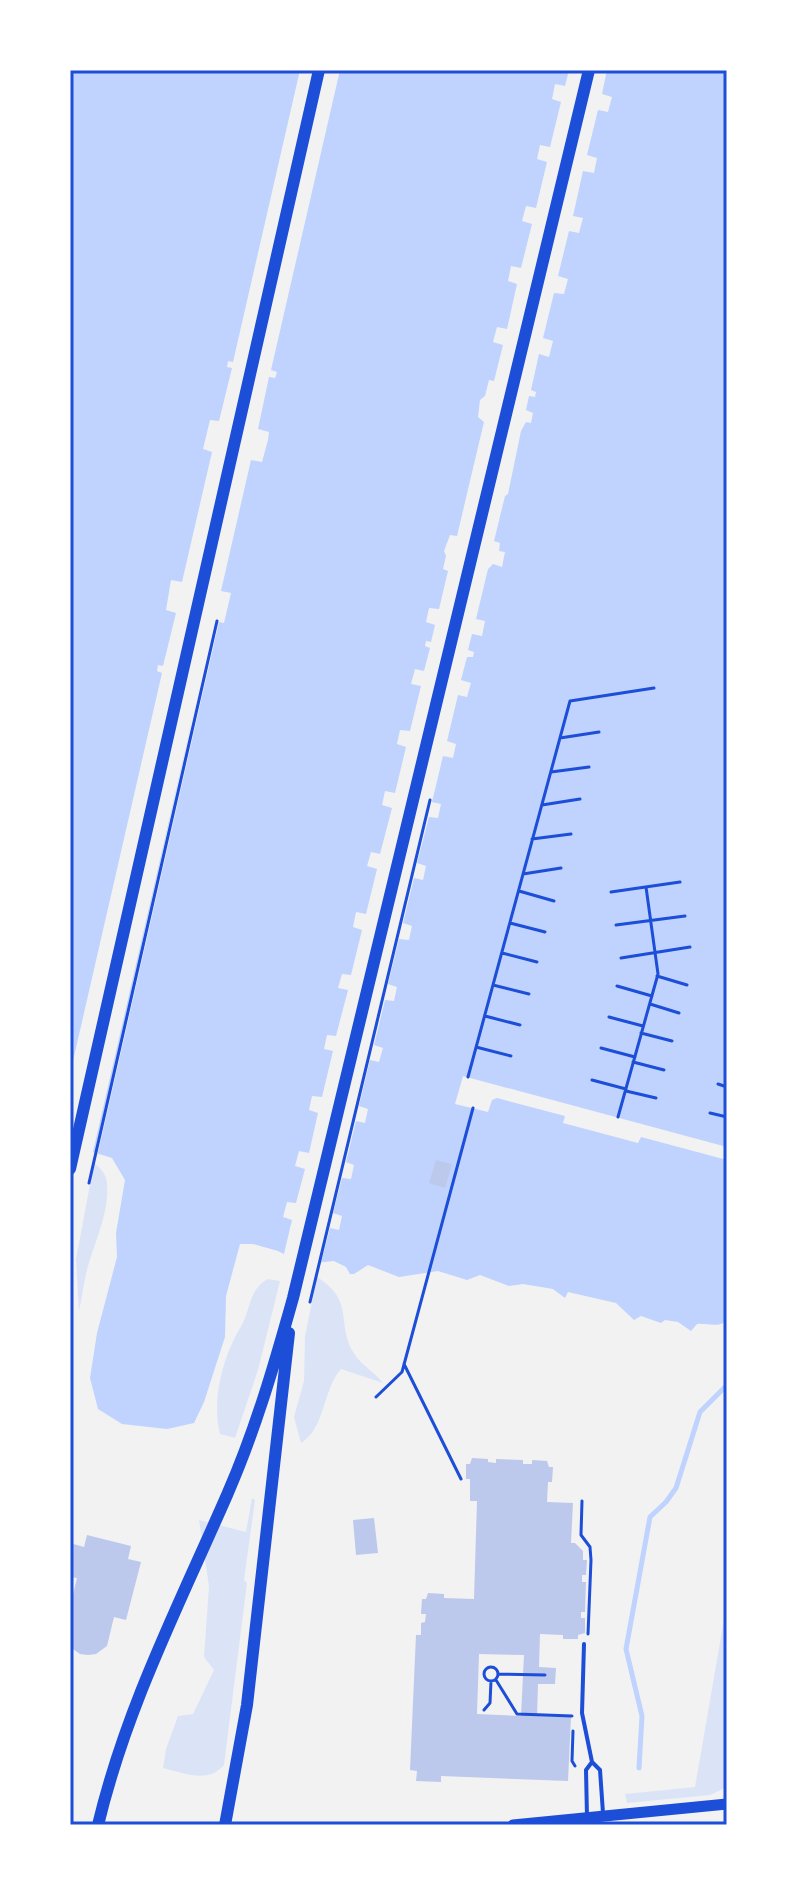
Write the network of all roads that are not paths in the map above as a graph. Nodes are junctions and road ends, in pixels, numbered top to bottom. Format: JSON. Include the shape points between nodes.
{"nodes":[{"id":1,"x":319,"y":70,"type":"edge"},
{"id":2,"x":589,"y":70,"type":"edge"},
{"id":3,"x":70,"y":1169,"type":"edge"},
{"id":4,"x":293,"y":1298,"type":"junction"},
{"id":5,"x":584,"y":1644,"type":"road end"},
{"id":6,"x":592,"y":1762,"type":"junction"},
{"id":7,"x":727,"y":1804,"type":"edge"},
{"id":8,"x":595,"y":1819,"type":"edge"},
{"id":9,"x":98,"y":1825,"type":"edge"},
{"id":10,"x":225,"y":1825,"type":"edge"},
{"id":11,"x":513,"y":1825,"type":"edge"}],
"edges":[{"from":1,"to":3,"type":"highway"},
{"from":2,"to":4,"type":"highway"},
{"from":4,"to":9,"type":"highway","via":[[263,1405],[135,1704]]},
{"from":4,"to":10,"type":"highway","via":[[247,1705]]},
{"from":5,"to":6,"type":"lane","via":[[582,1713]]},
{"from":6,"to":8,"type":"lane","via":[[586,1770]]},
{"from":6,"to":8,"type":"lane","via":[[600,1770]]},
{"from":7,"to":8,"type":"main road"},
{"from":8,"to":11,"type":"main road"}]}
